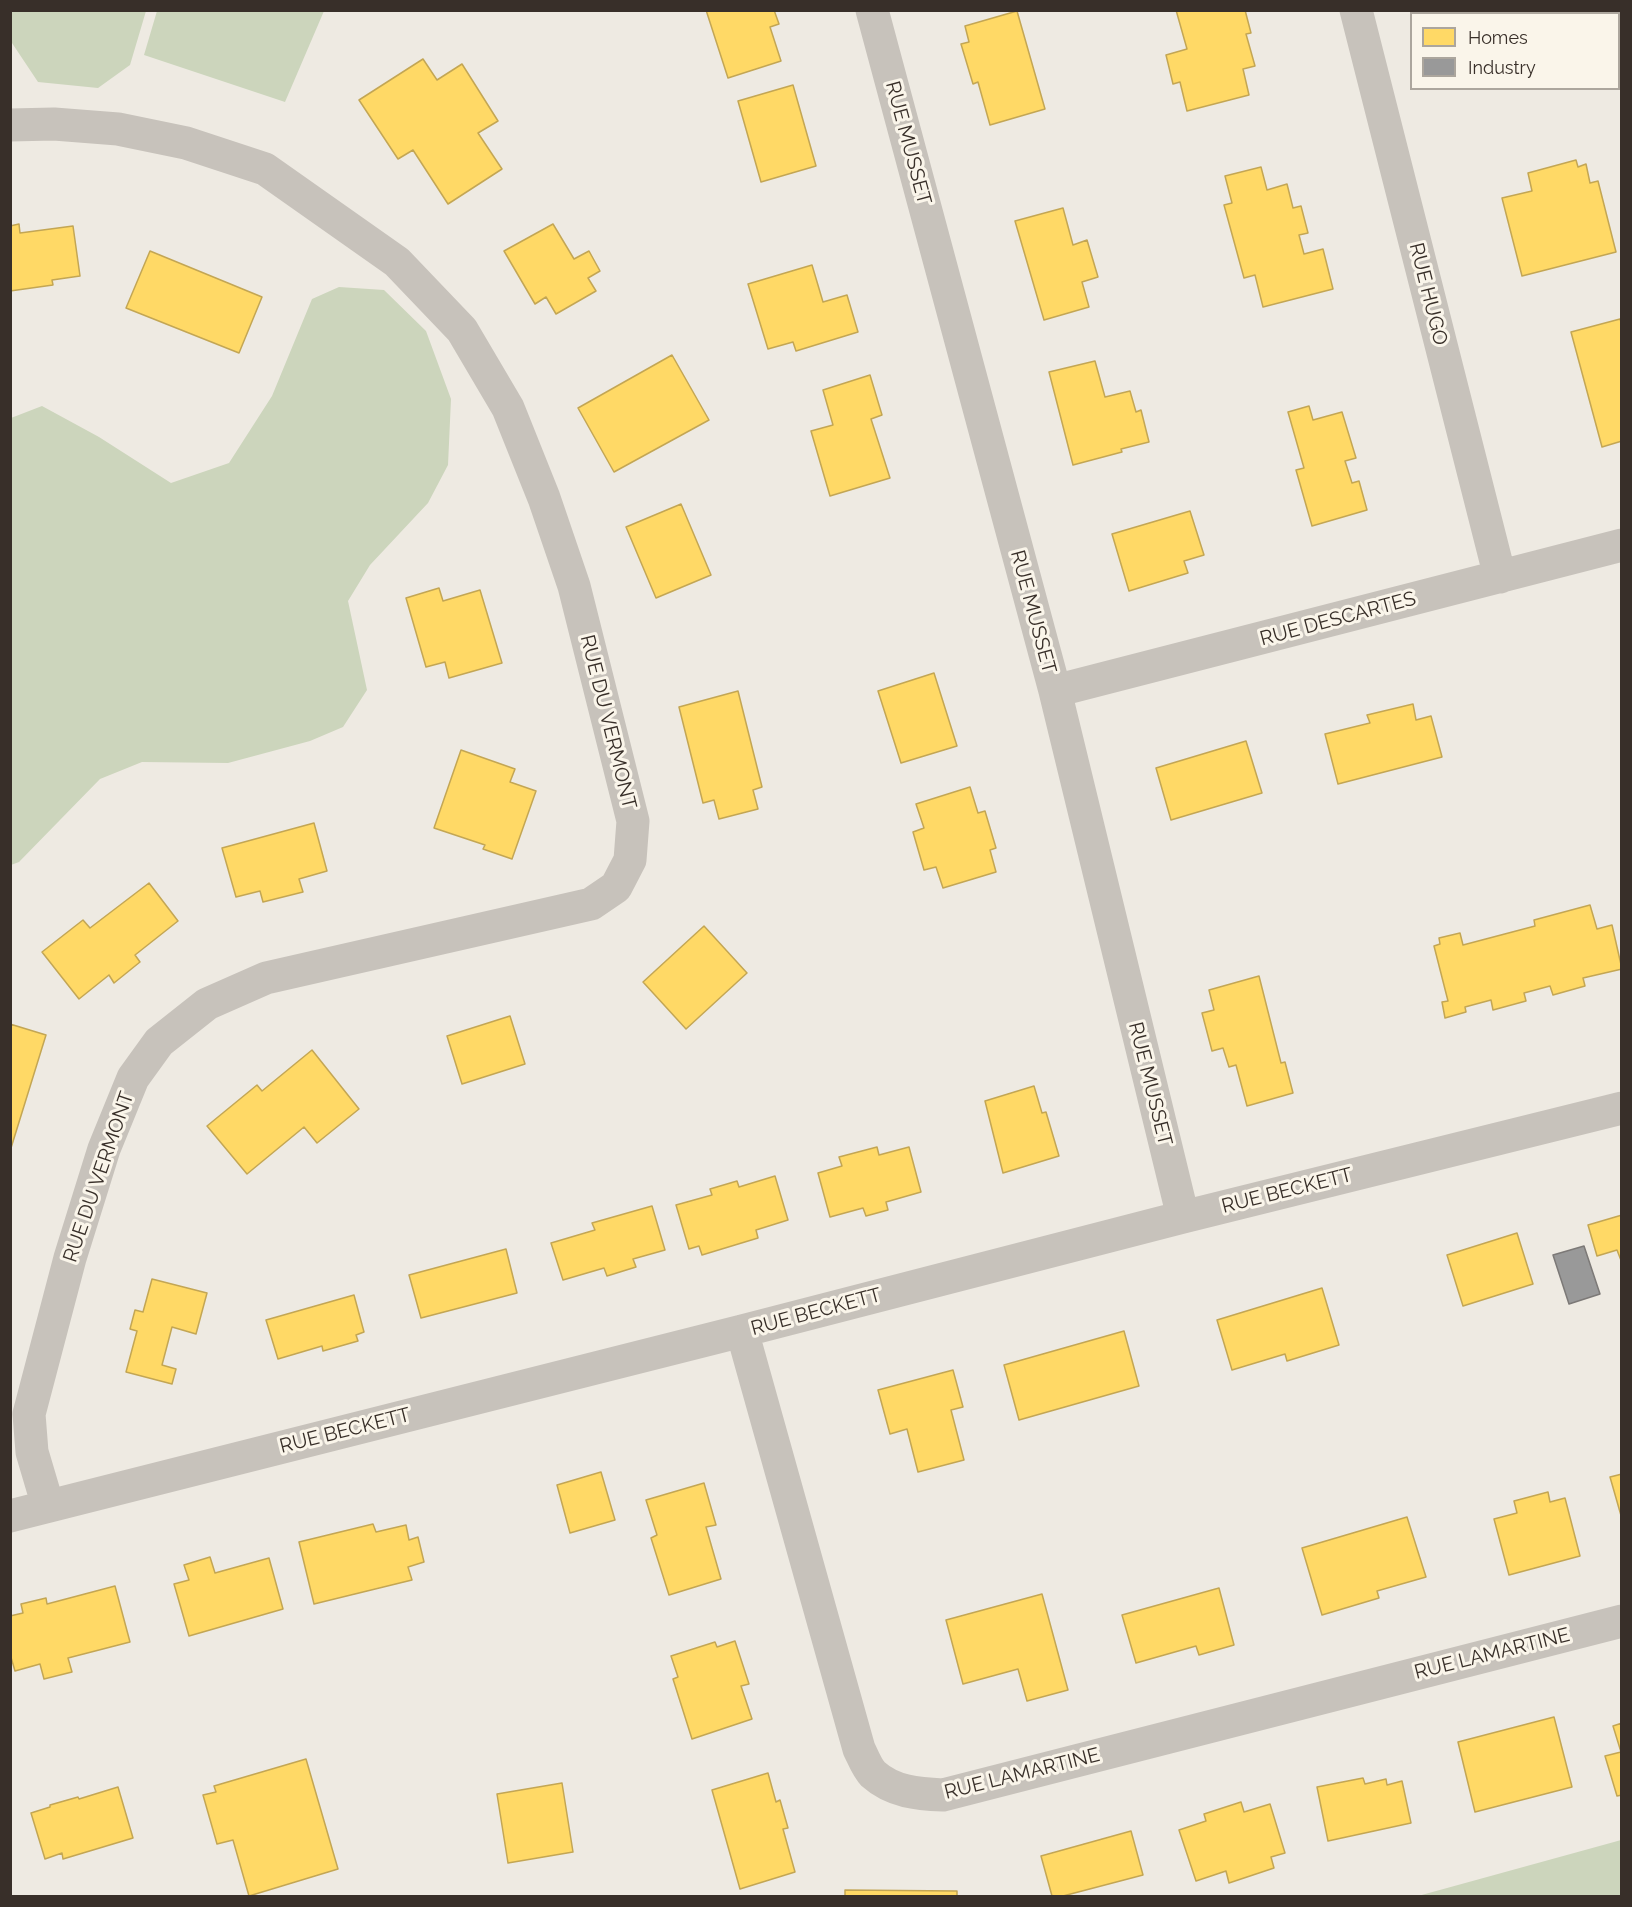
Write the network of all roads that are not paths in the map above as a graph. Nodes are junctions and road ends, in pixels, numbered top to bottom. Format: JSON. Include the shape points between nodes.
{"nodes":[{"id":1,"x":872,"y":10,"type":"edge"},
{"id":2,"x":1356,"y":10,"type":"edge"},
{"id":3,"x":10,"y":125,"type":"edge"},
{"id":4,"x":1622,"y":545,"type":"edge"},
{"id":5,"x":1500,"y":576,"type":"junction"},
{"id":6,"x":1055,"y":691,"type":"junction"},
{"id":7,"x":1622,"y":1108,"type":"edge"},
{"id":8,"x":1183,"y":1217,"type":"junction"},
{"id":9,"x":742,"y":1331,"type":"junction"},
{"id":10,"x":48,"y":1506,"type":"junction"},
{"id":11,"x":10,"y":1516,"type":"edge"},
{"id":12,"x":1622,"y":1621,"type":"edge"}],
"edges":[{"from":1,"to":6,"type":"street","name":"RUE MUSSET"},
{"from":2,"to":5,"type":"street","name":"RUE HUGO"},
{"from":3,"to":10,"type":"street","name":"RUE DU VERMONT","via":[[118,129],[186,142],[265,169],[398,262],[462,330],[508,408],[544,498],[574,586],[633,821],[630,860],[616,887],[591,904],[266,978],[207,1004],[159,1042],[133,1078],[104,1149],[70,1258],[29,1414],[32,1452]]},
{"from":4,"to":5,"type":"street","name":"RUE DESCARTES"},
{"from":5,"to":6,"type":"street","name":"RUE DESCARTES"},
{"from":6,"to":8,"type":"street","name":"RUE MUSSET"},
{"from":7,"to":8,"type":"street","name":"RUE BECKETT"},
{"from":8,"to":9,"type":"street","name":"RUE BECKETT"},
{"from":9,"to":10,"type":"street","name":"RUE BECKETT"},
{"from":9,"to":12,"type":"street","name":"RUE LAMARTINE","via":[[859,1749],[872,1773],[891,1786],[916,1794],[944,1795]]},
{"from":10,"to":11,"type":"street","name":"RUE BECKETT"}]}
